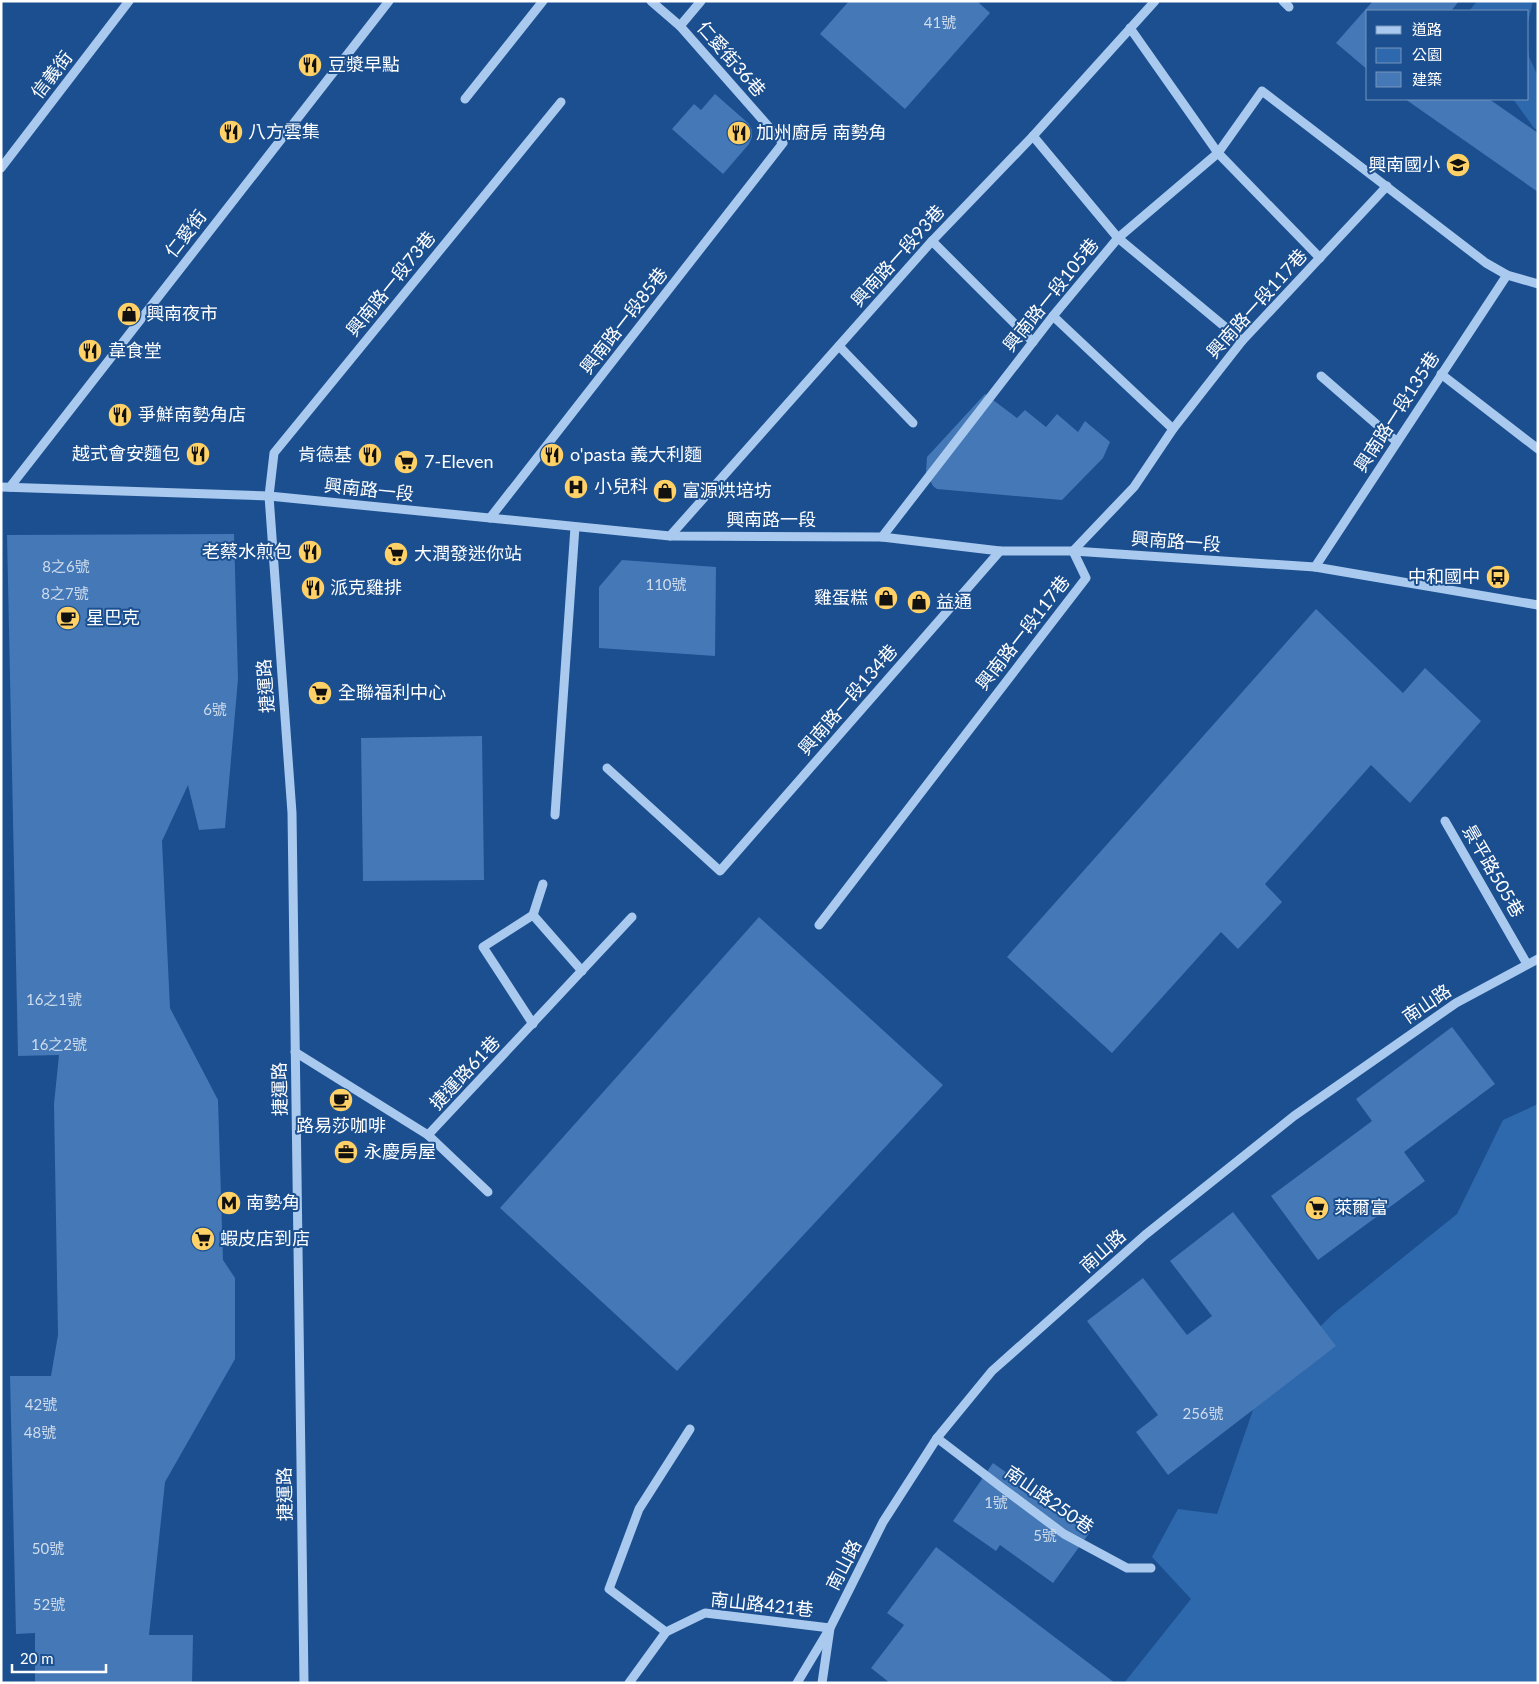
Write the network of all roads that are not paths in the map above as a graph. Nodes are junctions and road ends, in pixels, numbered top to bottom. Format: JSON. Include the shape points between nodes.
{"nodes":[{"id":1,"x":130,"y":1,"type":"edge"},
{"id":2,"x":388,"y":1,"type":"edge"},
{"id":3,"x":543,"y":1,"type":"edge"},
{"id":4,"x":651,"y":1,"type":"edge"},
{"id":5,"x":701,"y":1,"type":"edge"},
{"id":6,"x":1155,"y":1,"type":"edge"},
{"id":7,"x":680,"y":26,"type":"junction"},
{"id":8,"x":1130,"y":28,"type":"junction"},
{"id":9,"x":465,"y":99,"type":"dead end"},
{"id":10,"x":562,"y":102,"type":"dead end"},
{"id":11,"x":1033,"y":136,"type":"junction"},
{"id":12,"x":783,"y":143,"type":"joint"},
{"id":13,"x":1218,"y":153,"type":"junction"},
{"id":14,"x":1,"y":168,"type":"edge"},
{"id":15,"x":1387,"y":186,"type":"junction"},
{"id":16,"x":1118,"y":238,"type":"junction"},
{"id":17,"x":932,"y":242,"type":"junction"},
{"id":18,"x":1320,"y":258,"type":"junction"},
{"id":19,"x":1507,"y":275,"type":"junction"},
{"id":20,"x":1538,"y":284,"type":"edge"},
{"id":21,"x":1053,"y":316,"type":"junction"},
{"id":22,"x":1033,"y":342,"type":"junction"},
{"id":23,"x":1242,"y":342,"type":"junction"},
{"id":24,"x":839,"y":346,"type":"junction"},
{"id":25,"x":1441,"y":374,"type":"junction"},
{"id":26,"x":1321,"y":376,"type":"dead end"},
{"id":27,"x":913,"y":423,"type":"dead end"},
{"id":28,"x":1173,"y":429,"type":"junction"},
{"id":29,"x":1397,"y":442,"type":"junction"},
{"id":30,"x":1538,"y":449,"type":"edge"},
{"id":31,"x":6,"y":487,"type":"edge"},
{"id":32,"x":269,"y":496,"type":"junction"},
{"id":33,"x":490,"y":518,"type":"junction"},
{"id":34,"x":575,"y":527,"type":"junction"},
{"id":35,"x":670,"y":536,"type":"junction"},
{"id":36,"x":882,"y":537,"type":"junction"},
{"id":37,"x":1000,"y":551,"type":"junction"},
{"id":38,"x":1073,"y":551,"type":"junction"},
{"id":39,"x":1315,"y":567,"type":"junction"},
{"id":40,"x":1538,"y":605,"type":"edge"},
{"id":41,"x":607,"y":768,"type":"dead end"},
{"id":42,"x":556,"y":815,"type":"dead end"},
{"id":43,"x":1445,"y":821,"type":"dead end"},
{"id":44,"x":543,"y":884,"type":"dead end"},
{"id":45,"x":533,"y":915,"type":"junction"},
{"id":46,"x":632,"y":917,"type":"dead end"},
{"id":47,"x":819,"y":925,"type":"dead end"},
{"id":48,"x":1538,"y":959,"type":"edge"},
{"id":49,"x":1527,"y":964,"type":"junction"},
{"id":50,"x":582,"y":971,"type":"junction"},
{"id":51,"x":532,"y":1024,"type":"junction"},
{"id":52,"x":295,"y":1052,"type":"junction"},
{"id":53,"x":428,"y":1135,"type":"junction"},
{"id":54,"x":488,"y":1192,"type":"dead end"},
{"id":55,"x":690,"y":1429,"type":"dead end"},
{"id":56,"x":937,"y":1438,"type":"junction"},
{"id":57,"x":1151,"y":1568,"type":"dead end"},
{"id":58,"x":830,"y":1628,"type":"junction"},
{"id":59,"x":666,"y":1632,"type":"junction"},
{"id":60,"x":304,"y":1683,"type":"edge"},
{"id":61,"x":629,"y":1683,"type":"edge"},
{"id":62,"x":797,"y":1683,"type":"edge"},
{"id":63,"x":822,"y":1683,"type":"edge"}],
"edges":[{"from":1,"to":14,"type":"street","name":"信義街"},
{"from":2,"to":31,"type":"street","name":"仁愛街"},
{"from":3,"to":9,"type":"street"},
{"from":4,"to":7,"type":"street","name":"仁愛街36巷"},
{"from":5,"to":7,"type":"street"},
{"from":6,"to":8,"type":"street","name":"興南路一段93巷"},
{"from":7,"to":12,"type":"street","name":"仁愛街36巷"},
{"from":8,"to":11,"type":"street","name":"興南路一段93巷"},
{"from":8,"to":13,"type":"street"},
{"from":10,"to":32,"type":"street","name":"興南路一段73巷","via":[[274,453]]},
{"from":11,"to":16,"type":"street"},
{"from":11,"to":17,"type":"street","name":"興南路一段93巷"},
{"from":12,"to":33,"type":"street","name":"興南路一段85巷"},
{"from":13,"to":15,"type":"street","name":"興南路一段105巷","via":[[1262,91]]},
{"from":13,"to":16,"type":"street","name":"興南路一段105巷"},
{"from":13,"to":18,"type":"street"},
{"from":15,"to":18,"type":"street","name":"興南路一段117巷"},
{"from":15,"to":19,"type":"street","via":[[1486,263]]},
{"from":16,"to":21,"type":"street","name":"興南路一段105巷"},
{"from":16,"to":23,"type":"street"},
{"from":17,"to":22,"type":"street"},
{"from":17,"to":24,"type":"street","name":"興南路一段93巷"},
{"from":18,"to":23,"type":"street","name":"興南路一段117巷"},
{"from":19,"to":20,"type":"street"},
{"from":19,"to":25,"type":"street","name":"興南路一段135巷"},
{"from":21,"to":22,"type":"street","name":"興南路一段105巷"},
{"from":21,"to":28,"type":"street"},
{"from":22,"to":36,"type":"street","name":"興南路一段105巷"},
{"from":23,"to":28,"type":"street","name":"興南路一段117巷"},
{"from":24,"to":27,"type":"street"},
{"from":24,"to":35,"type":"street","name":"興南路一段93巷"},
{"from":25,"to":29,"type":"street","name":"興南路一段135巷"},
{"from":25,"to":30,"type":"street"},
{"from":26,"to":29,"type":"street"},
{"from":28,"to":38,"type":"street","name":"興南路一段117巷","via":[[1134,487]]},
{"from":29,"to":39,"type":"street","name":"興南路一段135巷"},
{"from":31,"to":32,"type":"street","name":"興南路一段"},
{"from":32,"to":33,"type":"street","name":"興南路一段"},
{"from":32,"to":52,"type":"street","name":"捷運路","via":[[292,813]]},
{"from":33,"to":34,"type":"street","name":"興南路一段"},
{"from":34,"to":35,"type":"street","name":"興南路一段"},
{"from":34,"to":42,"type":"street"},
{"from":35,"to":36,"type":"street","name":"興南路一段"},
{"from":36,"to":37,"type":"street","name":"興南路一段"},
{"from":37,"to":38,"type":"street","name":"興南路一段"},
{"from":37,"to":41,"type":"street","name":"興南路一段134巷","via":[[720,871]]},
{"from":38,"to":39,"type":"street","name":"興南路一段"},
{"from":38,"to":47,"type":"street","name":"興南路一段117巷","via":[[1086,578]]},
{"from":39,"to":40,"type":"street","name":"興南路一段"},
{"from":43,"to":49,"type":"street","name":"景平路505巷"},
{"from":44,"to":45,"type":"street"},
{"from":45,"to":50,"type":"street"},
{"from":45,"to":51,"type":"street","via":[[483,948]]},
{"from":46,"to":50,"type":"street","name":"捷運路61巷"},
{"from":48,"to":49,"type":"street","name":"南山路"},
{"from":49,"to":56,"type":"street","name":"南山路","via":[[1456,1003],[1294,1116],[1145,1235],[992,1372]]},
{"from":50,"to":51,"type":"street","name":"捷運路61巷"},
{"from":51,"to":53,"type":"street","name":"捷運路61巷"},
{"from":52,"to":53,"type":"street","name":"捷運路61巷"},
{"from":52,"to":60,"type":"street","name":"捷運路"},
{"from":53,"to":54,"type":"street"},
{"from":55,"to":59,"type":"street","via":[[640,1509],[609,1589]]},
{"from":56,"to":57,"type":"street","name":"南山路250巷","via":[[1064,1534],[1127,1568]]},
{"from":56,"to":58,"type":"street","name":"南山路","via":[[883,1522]]},
{"from":58,"to":59,"type":"street","name":"南山路421巷","via":[[706,1613]]},
{"from":58,"to":62,"type":"street"},
{"from":58,"to":63,"type":"street","name":"南山路"},
{"from":59,"to":61,"type":"street"}]}
